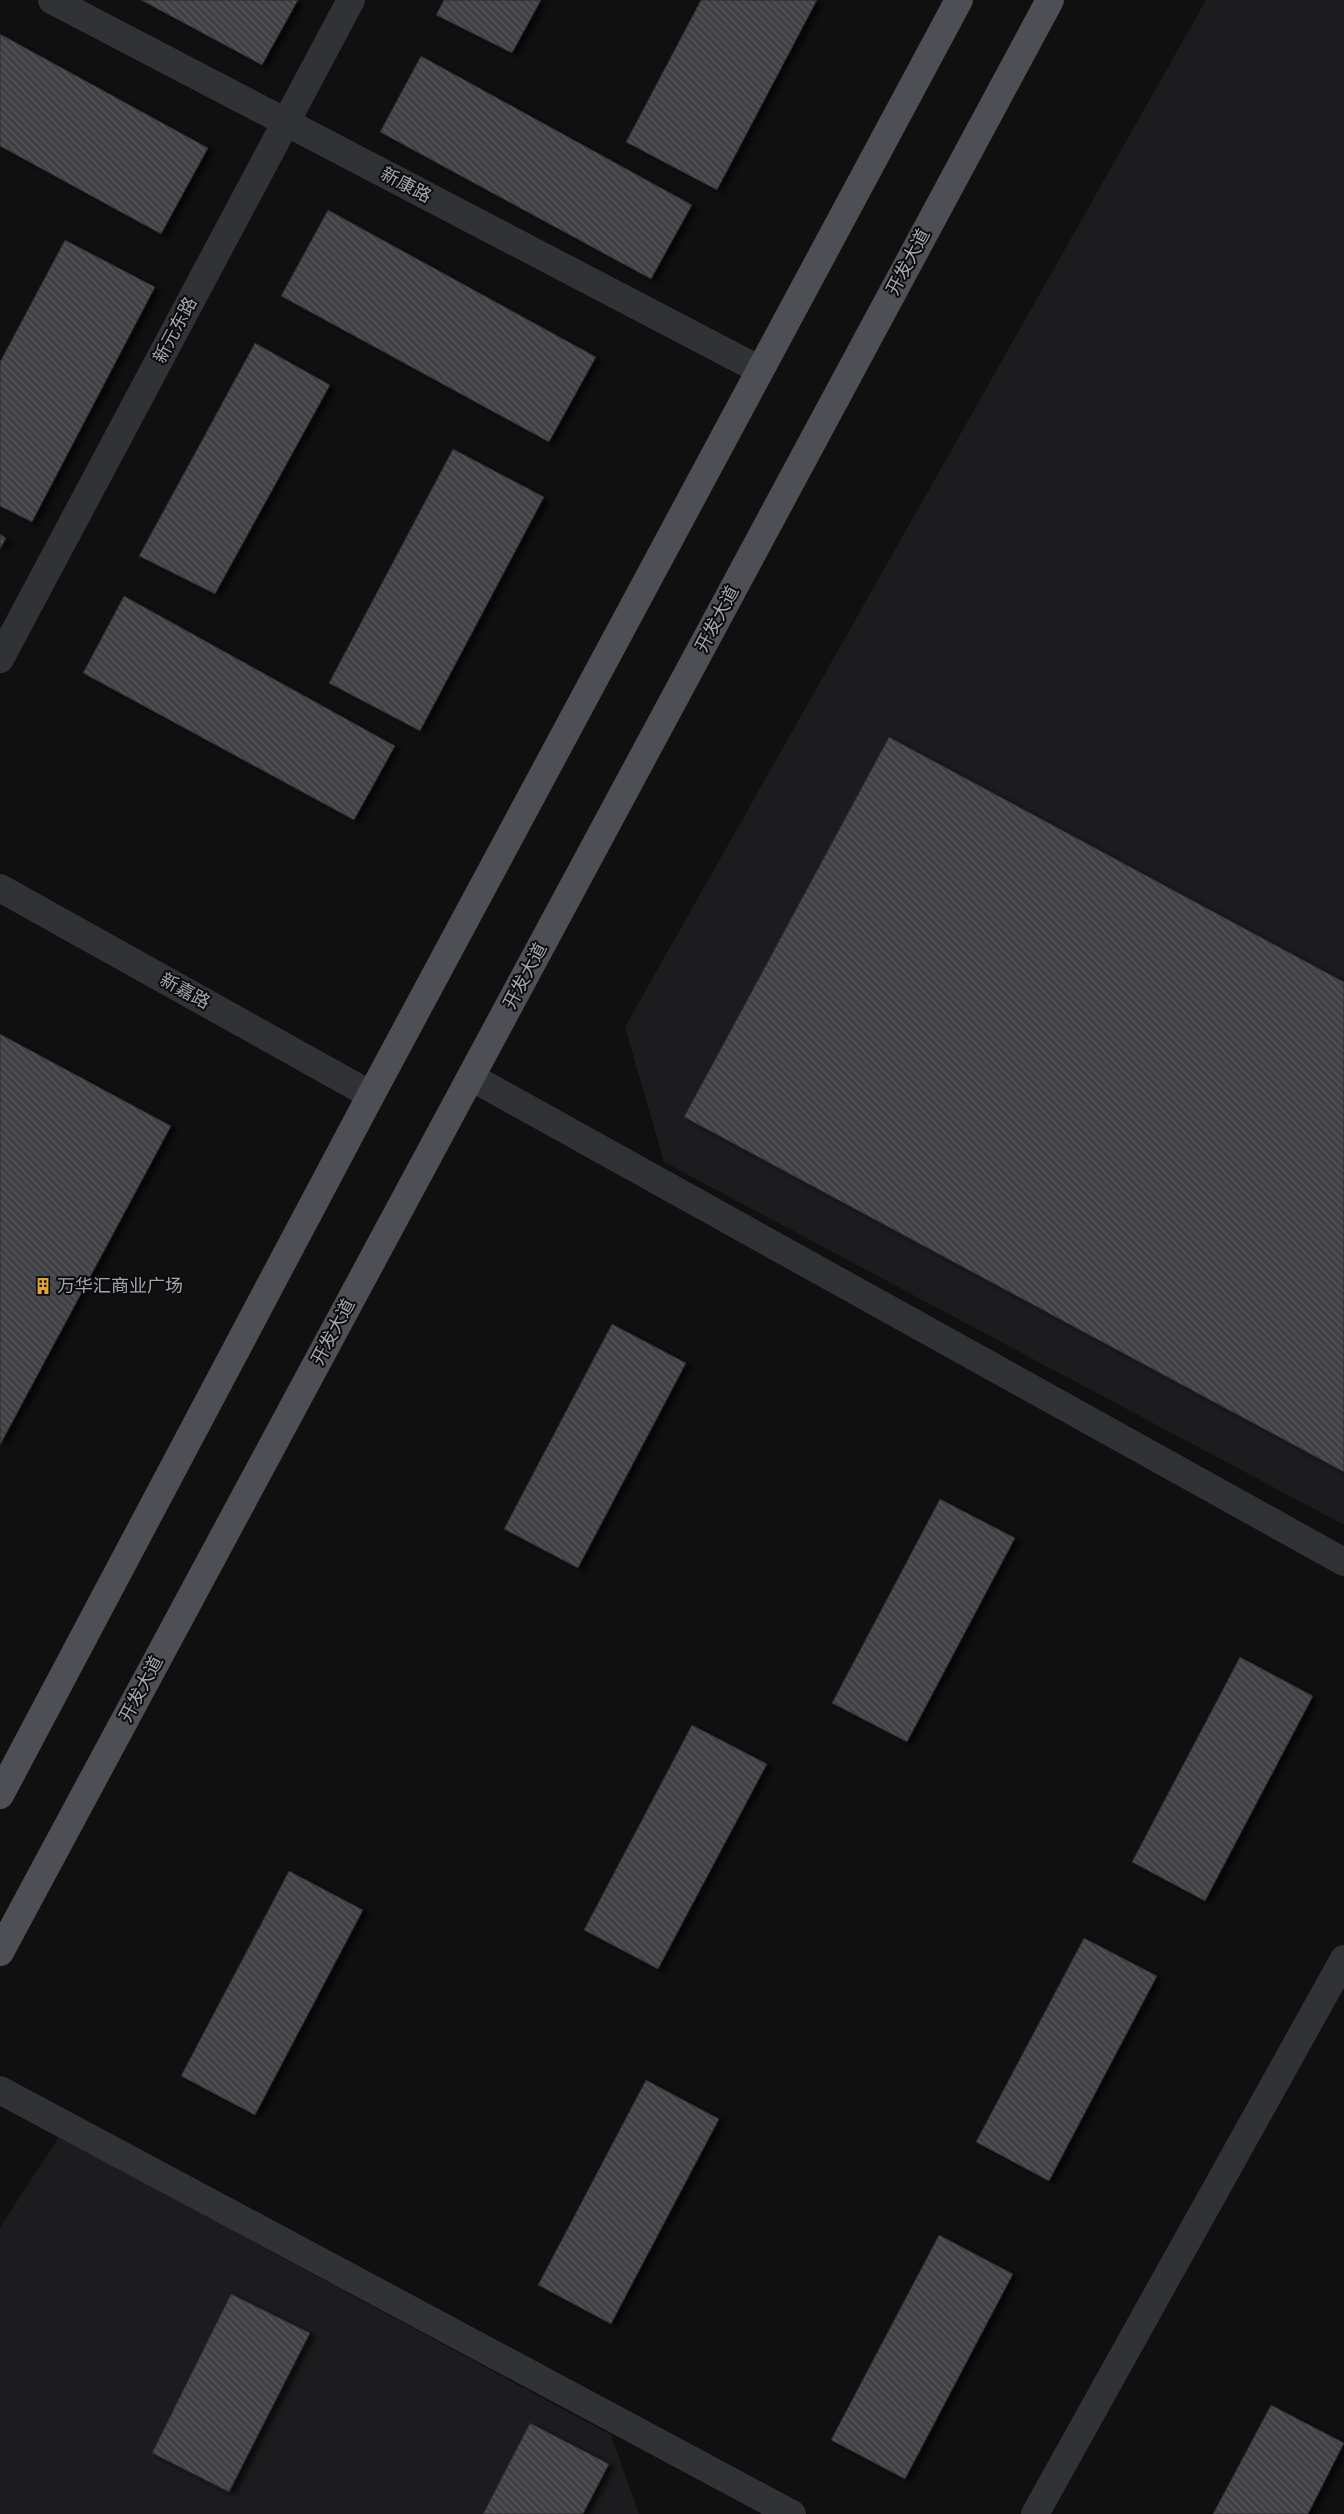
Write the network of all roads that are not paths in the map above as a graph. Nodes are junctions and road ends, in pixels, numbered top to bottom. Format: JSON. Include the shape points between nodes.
{"nodes":[{"id":1,"x":52,"y":0,"type":"edge"},
{"id":2,"x":351,"y":0,"type":"edge"},
{"id":3,"x":959,"y":0,"type":"edge"},
{"id":4,"x":1050,"y":0,"type":"edge"},
{"id":5,"x":286,"y":122,"type":"junction"},
{"id":6,"x":760,"y":370,"type":"junction"},
{"id":7,"x":0,"y":659,"type":"edge"},
{"id":8,"x":0,"y":888,"type":"edge"},
{"id":9,"x":471,"y":1077,"type":"junction"},
{"id":10,"x":371,"y":1095,"type":"junction"},
{"id":11,"x":1344,"y":1562,"type":"edge"},
{"id":12,"x":0,"y":1795,"type":"edge"},
{"id":13,"x":0,"y":1952,"type":"edge"},
{"id":14,"x":1344,"y":1958,"type":"edge"},
{"id":15,"x":0,"y":2090,"type":"edge"},
{"id":16,"x":792,"y":2514,"type":"edge"},
{"id":17,"x":1035,"y":2514,"type":"edge"}],
"edges":[{"from":1,"to":5,"type":"street","name":"新康路"},
{"from":2,"to":5,"type":"street","name":"新元东路"},
{"from":3,"to":6,"type":"main road"},
{"from":4,"to":9,"type":"main road","name":"开发大道"},
{"from":5,"to":6,"type":"street","name":"新康路"},
{"from":5,"to":7,"type":"street","name":"新元东路"},
{"from":6,"to":10,"type":"main road"},
{"from":8,"to":10,"type":"street","name":"新嘉路"},
{"from":9,"to":11,"type":"street"},
{"from":9,"to":13,"type":"main road","name":"开发大道"},
{"from":10,"to":12,"type":"main road"},
{"from":14,"to":17,"type":"street"},
{"from":15,"to":16,"type":"street"}]}
